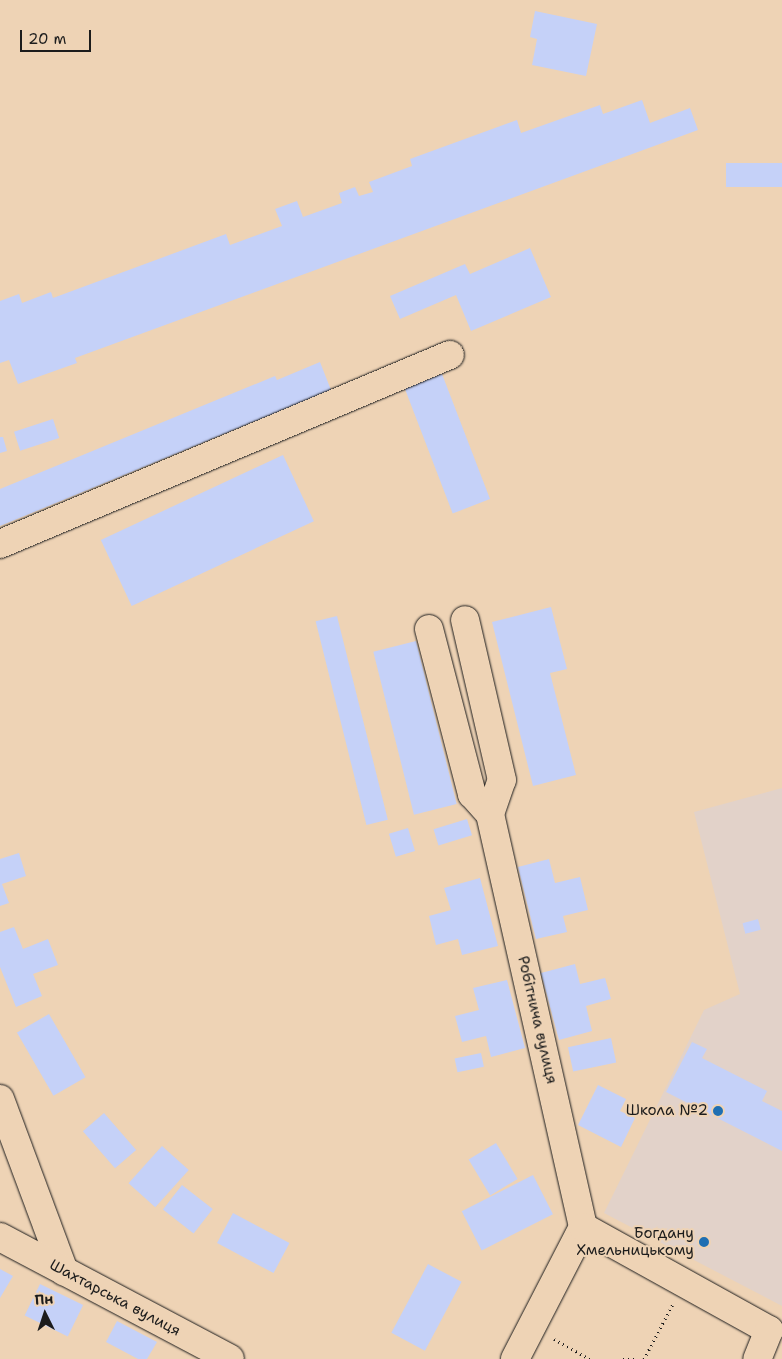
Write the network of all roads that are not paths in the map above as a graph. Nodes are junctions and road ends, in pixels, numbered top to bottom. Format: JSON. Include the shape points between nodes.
{"nodes":[{"id":1,"x":450,"y":355,"type":"dead end"},
{"id":2,"x":0,"y":544,"type":"edge"},
{"id":3,"x":465,"y":620,"type":"dead end"},
{"id":4,"x":429,"y":629,"type":"dead end"},
{"id":5,"x":490,"y":814,"type":"junction"},
{"id":6,"x":0,"y":1099,"type":"edge"},
{"id":7,"x":583,"y":1227,"type":"junction"},
{"id":8,"x":0,"y":1237,"type":"edge"},
{"id":9,"x":64,"y":1270,"type":"junction"},
{"id":10,"x":775,"y":1337,"type":"edge"},
{"id":11,"x":230,"y":1359,"type":"edge"},
{"id":12,"x":515,"y":1359,"type":"edge"},
{"id":13,"x":757,"y":1359,"type":"edge"}],
"edges":[{"from":1,"to":2,"type":"street"},
{"from":3,"to":5,"type":"street","via":[[502,780]]},
{"from":4,"to":5,"type":"street","via":[[472,794]]},
{"from":5,"to":7,"type":"street","name":"Робітнича вулиця"},
{"from":6,"to":9,"type":"street"},
{"from":7,"to":10,"type":"street"},
{"from":7,"to":12,"type":"street"},
{"from":8,"to":9,"type":"street","name":"Шахтарська вулиця"},
{"from":9,"to":11,"type":"street","name":"Шахтарська вулиця"},
{"from":10,"to":13,"type":"street"}]}
